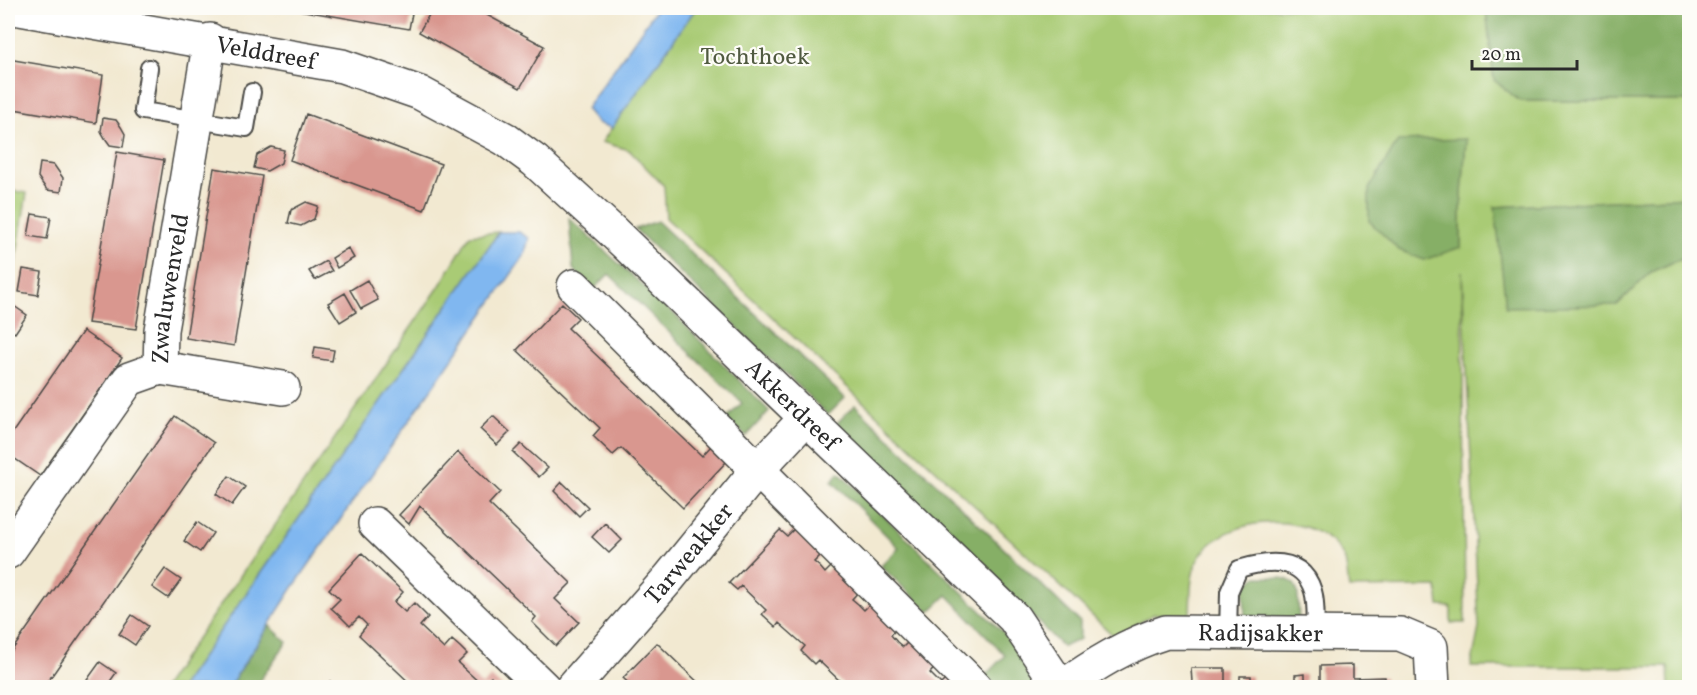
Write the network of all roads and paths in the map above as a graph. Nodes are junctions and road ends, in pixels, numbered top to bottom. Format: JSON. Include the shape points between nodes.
{"nodes":[{"id":1,"x":15,"y":8,"type":"edge"},
{"id":2,"x":95,"y":14,"type":"edge"},
{"id":3,"x":210,"y":40,"type":"junction"},
{"id":4,"x":149,"y":68,"type":"dead end"},
{"id":5,"x":252,"y":92,"type":"dead end"},
{"id":6,"x":196,"y":121,"type":"junction"},
{"id":7,"x":505,"y":139,"type":"joint"},
{"id":8,"x":574,"y":286,"type":"dead end"},
{"id":9,"x":160,"y":368,"type":"junction"},
{"id":10,"x":283,"y":388,"type":"dead end"},
{"id":11,"x":806,"y":418,"type":"junction"},
{"id":12,"x":758,"y":469,"type":"junction"},
{"id":13,"x":375,"y":524,"type":"dead end"},
{"id":14,"x":8,"y":552,"type":"edge"},
{"id":15,"x":1228,"y":634,"type":"junction"},
{"id":16,"x":1316,"y":634,"type":"junction"},
{"id":17,"x":544,"y":687,"type":"edge"},
{"id":18,"x":572,"y":687,"type":"edge"},
{"id":19,"x":976,"y":687,"type":"edge"},
{"id":20,"x":1061,"y":687,"type":"edge"},
{"id":21,"x":1433,"y":687,"type":"edge"}],
"edges":[{"from":1,"to":2,"type":"street","name":"Velddreef"},
{"from":2,"to":3,"type":"street","name":"Velddreef"},
{"from":3,"to":6,"type":"street","name":"Zwaluwenveld"},
{"from":3,"to":7,"type":"street","name":"Velddreef","via":[[342,66],[420,93]]},
{"from":4,"to":6,"type":"lane","via":[[143,111]]},
{"from":5,"to":6,"type":"lane","via":[[246,128]]},
{"from":6,"to":9,"type":"street","name":"Zwaluwenveld","via":[[160,330]]},
{"from":7,"to":11,"type":"street","name":"Akkerdreef","via":[[612,231]]},
{"from":8,"to":12,"type":"street"},
{"from":9,"to":10,"type":"street"},
{"from":9,"to":14,"type":"street","name":"Zwaluwenveld","via":[[129,379]]},
{"from":11,"to":12,"type":"street","name":"Tarweakker"},
{"from":11,"to":20,"type":"street","name":"Akkerdreef","via":[[1014,618]]},
{"from":12,"to":18,"type":"street","name":"Tarweakker","via":[[669,578]]},
{"from":12,"to":19,"type":"street"},
{"from":13,"to":17,"type":"street"},
{"from":15,"to":16,"type":"street","name":"Radijsakker"},
{"from":15,"to":16,"type":"lane","via":[[1229,592],[1239,568],[1283,562],[1304,572],[1314,592]]},
{"from":15,"to":20,"type":"street","name":"Radijsakker","via":[[1166,632],[1102,660]]},
{"from":16,"to":21,"type":"street","name":"Radijsakker","via":[[1400,634],[1431,647]]}]}
